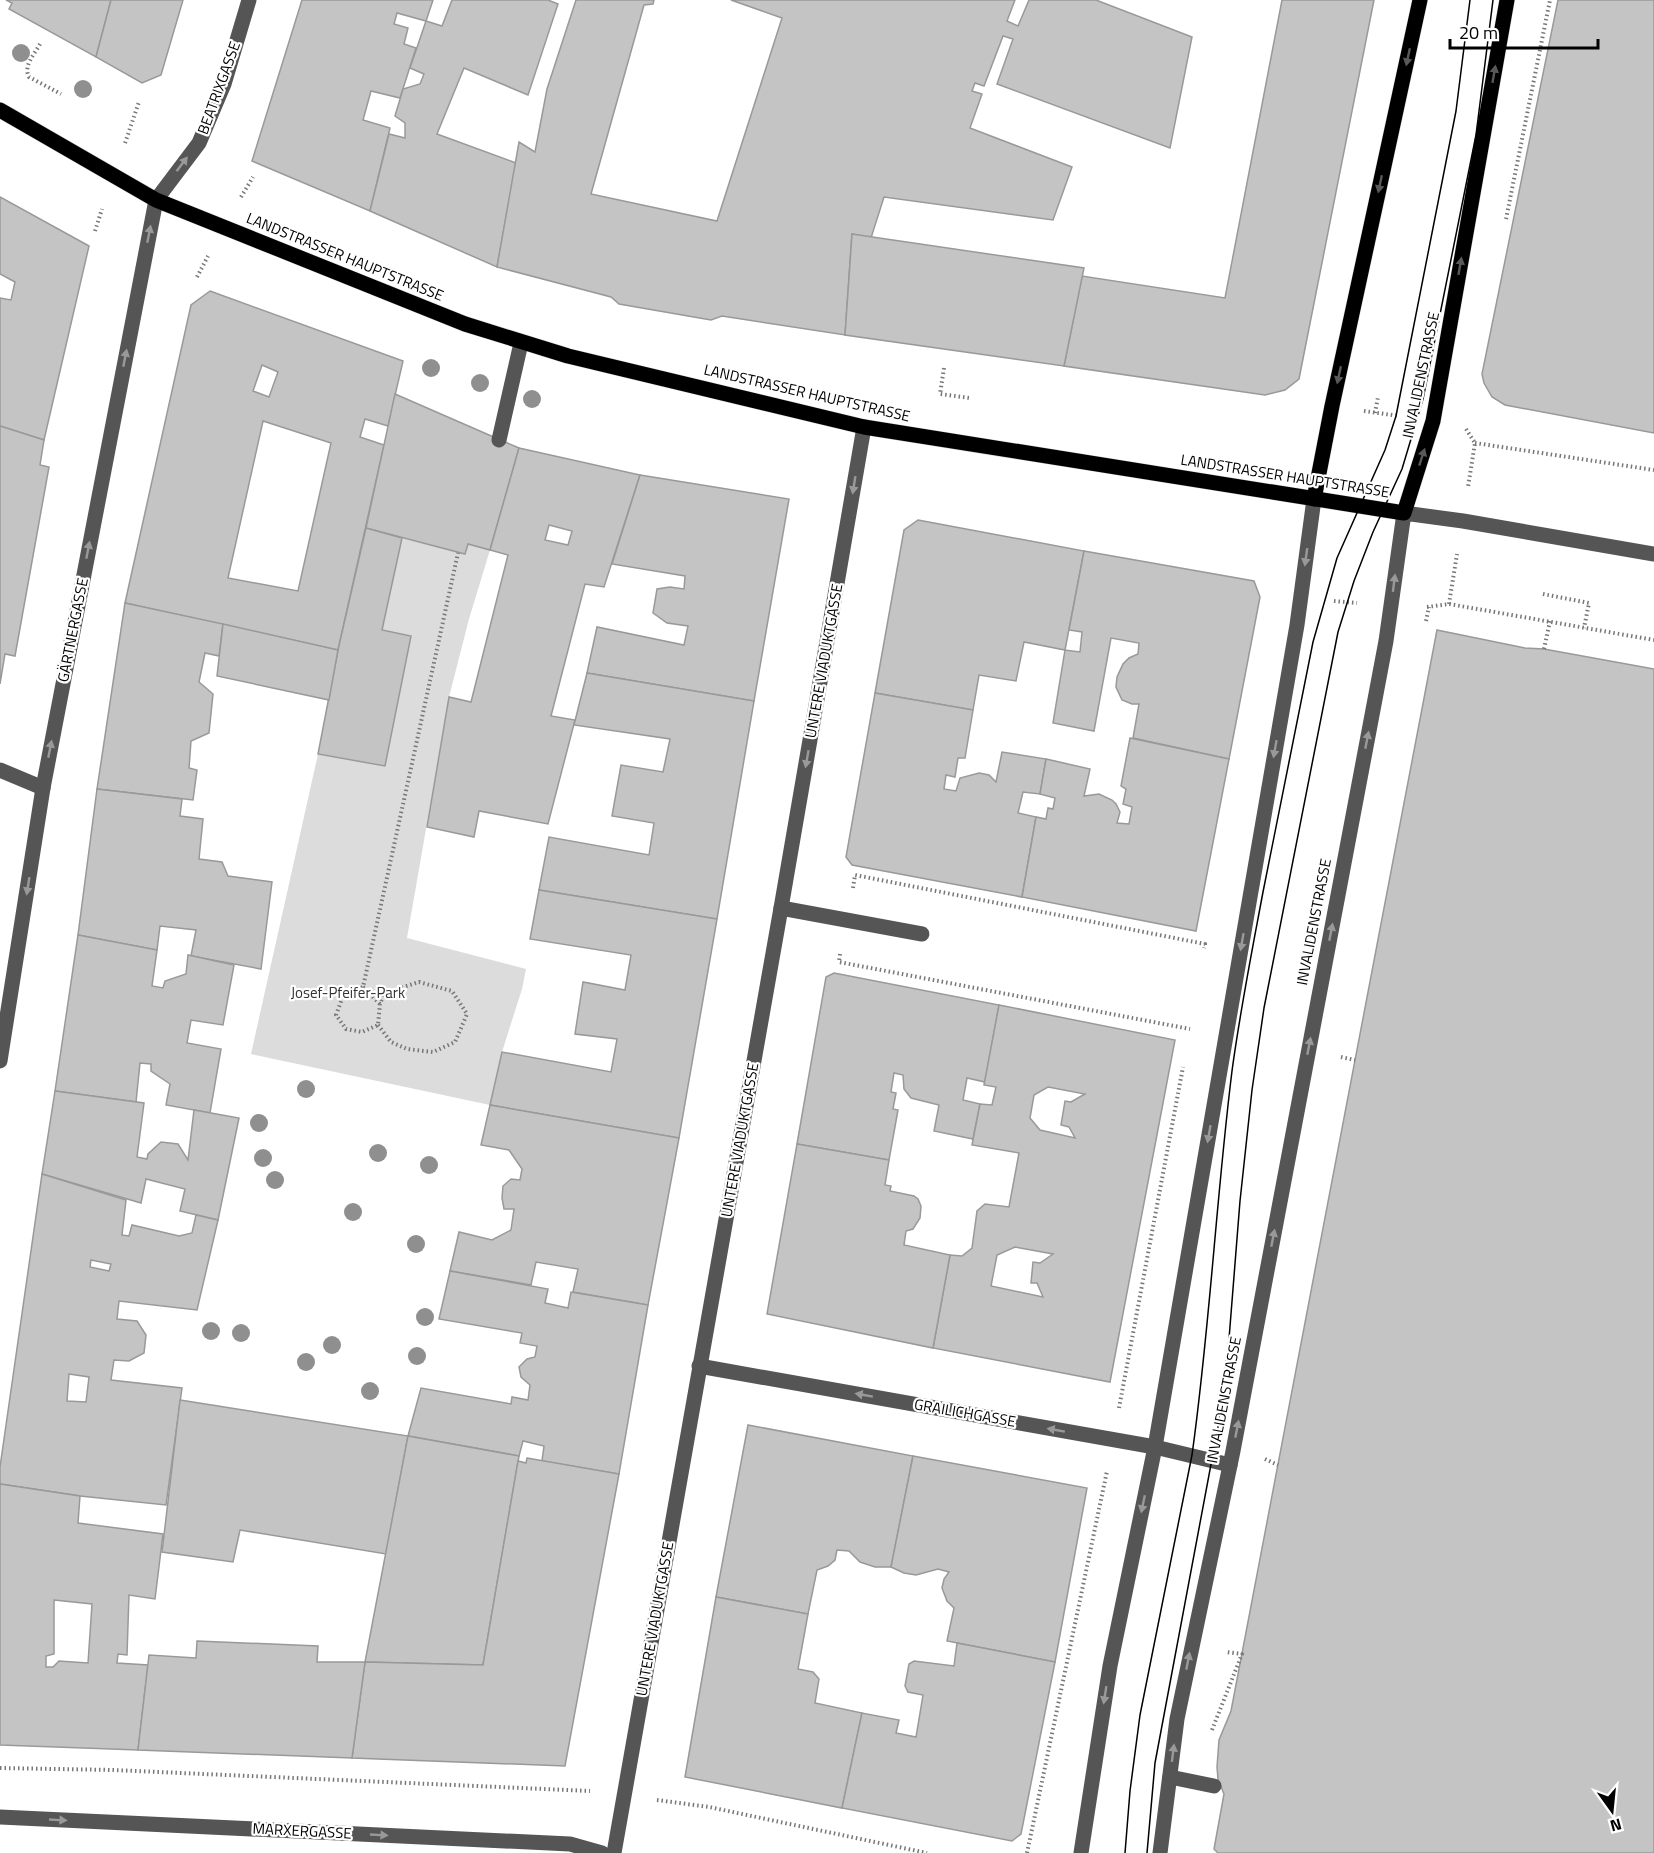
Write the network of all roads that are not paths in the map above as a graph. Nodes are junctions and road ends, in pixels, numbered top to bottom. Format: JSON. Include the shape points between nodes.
{"nodes":[{"id":1,"x":249,"y":0,"type":"edge"},
{"id":2,"x":1420,"y":0,"type":"edge"},
{"id":3,"x":1507,"y":0,"type":"edge"},
{"id":4,"x":0,"y":110,"type":"edge"},
{"id":5,"x":156,"y":200,"type":"junction"},
{"id":6,"x":521,"y":343,"type":"junction"},
{"id":7,"x":864,"y":427,"type":"junction"},
{"id":8,"x":499,"y":440,"type":"dead end"},
{"id":9,"x":1314,"y":499,"type":"junction"},
{"id":10,"x":1404,"y":513,"type":"junction"},
{"id":11,"x":1654,"y":554,"type":"edge"},
{"id":12,"x":0,"y":770,"type":"edge"},
{"id":13,"x":43,"y":788,"type":"junction"},
{"id":14,"x":781,"y":908,"type":"junction"},
{"id":15,"x":922,"y":934,"type":"dead end"},
{"id":16,"x":0,"y":1061,"type":"edge"},
{"id":17,"x":699,"y":1366,"type":"junction"},
{"id":18,"x":1155,"y":1447,"type":"junction"},
{"id":19,"x":1230,"y":1466,"type":"junction"},
{"id":20,"x":1170,"y":1778,"type":"junction"},
{"id":21,"x":1214,"y":1786,"type":"dead end"},
{"id":22,"x":0,"y":1817,"type":"edge"},
{"id":23,"x":602,"y":1853,"type":"edge"},
{"id":24,"x":614,"y":1853,"type":"edge"},
{"id":25,"x":1081,"y":1853,"type":"edge"},
{"id":26,"x":1160,"y":1853,"type":"edge"}],
"edges":[{"from":5,"to":1,"type":"street","name":"BEATRIXGASSE","one_way":true,"via":[[199,143],[224,84]]},
{"from":2,"to":9,"type":"main road","one_way":true},
{"from":10,"to":3,"type":"main road","name":"INVALIDENSTRASSE","one_way":true,"via":[[1433,421]]},
{"from":4,"to":5,"type":"main road","name":"LANDSTRASSER HAUPTSTRASSE"},
{"from":5,"to":6,"type":"main road","name":"LANDSTRASSER HAUPTSTRASSE","via":[[414,305]]},
{"from":13,"to":5,"type":"street","name":"GÄRTNERGASSE","one_way":true},
{"from":6,"to":7,"type":"main road","name":"LANDSTRASSER HAUPTSTRASSE"},
{"from":6,"to":8,"type":"street"},
{"from":7,"to":9,"type":"main road","name":"LANDSTRASSER HAUPTSTRASSE"},
{"from":7,"to":14,"type":"street","name":"UNTERE VIADUKTGASSE","one_way":true},
{"from":9,"to":10,"type":"main road","name":"LANDSTRASSER HAUPTSTRASSE"},
{"from":9,"to":18,"type":"street","one_way":true,"via":[[1297,625]]},
{"from":10,"to":11,"type":"street","name":"LANDSTRASSER HAUPTSTRASSE"},
{"from":19,"to":10,"type":"street","name":"INVALIDENSTRASSE","one_way":true,"via":[[1386,641]]},
{"from":12,"to":13,"type":"street"},
{"from":13,"to":16,"type":"street","name":"GÄRTNERGASSE","one_way":true},
{"from":14,"to":15,"type":"street"},
{"from":14,"to":17,"type":"street","name":"UNTERE VIADUKTGASSE"},
{"from":18,"to":17,"type":"street","name":"GRAILICHGASSE","one_way":true},
{"from":17,"to":24,"type":"street","name":"UNTERE VIADUKTGASSE"},
{"from":18,"to":19,"type":"street","name":"GRAILICHGASSE"},
{"from":18,"to":25,"type":"street","one_way":true,"via":[[1110,1666]]},
{"from":20,"to":19,"type":"street","name":"INVALIDENSTRASSE","one_way":true,"via":[[1179,1708]]},
{"from":20,"to":21,"type":"street"},
{"from":20,"to":26,"type":"street","name":"INVALIDENSTRASSE"},
{"from":22,"to":23,"type":"street","name":"MARXERGASSE","one_way":true,"via":[[570,1844]]}]}
